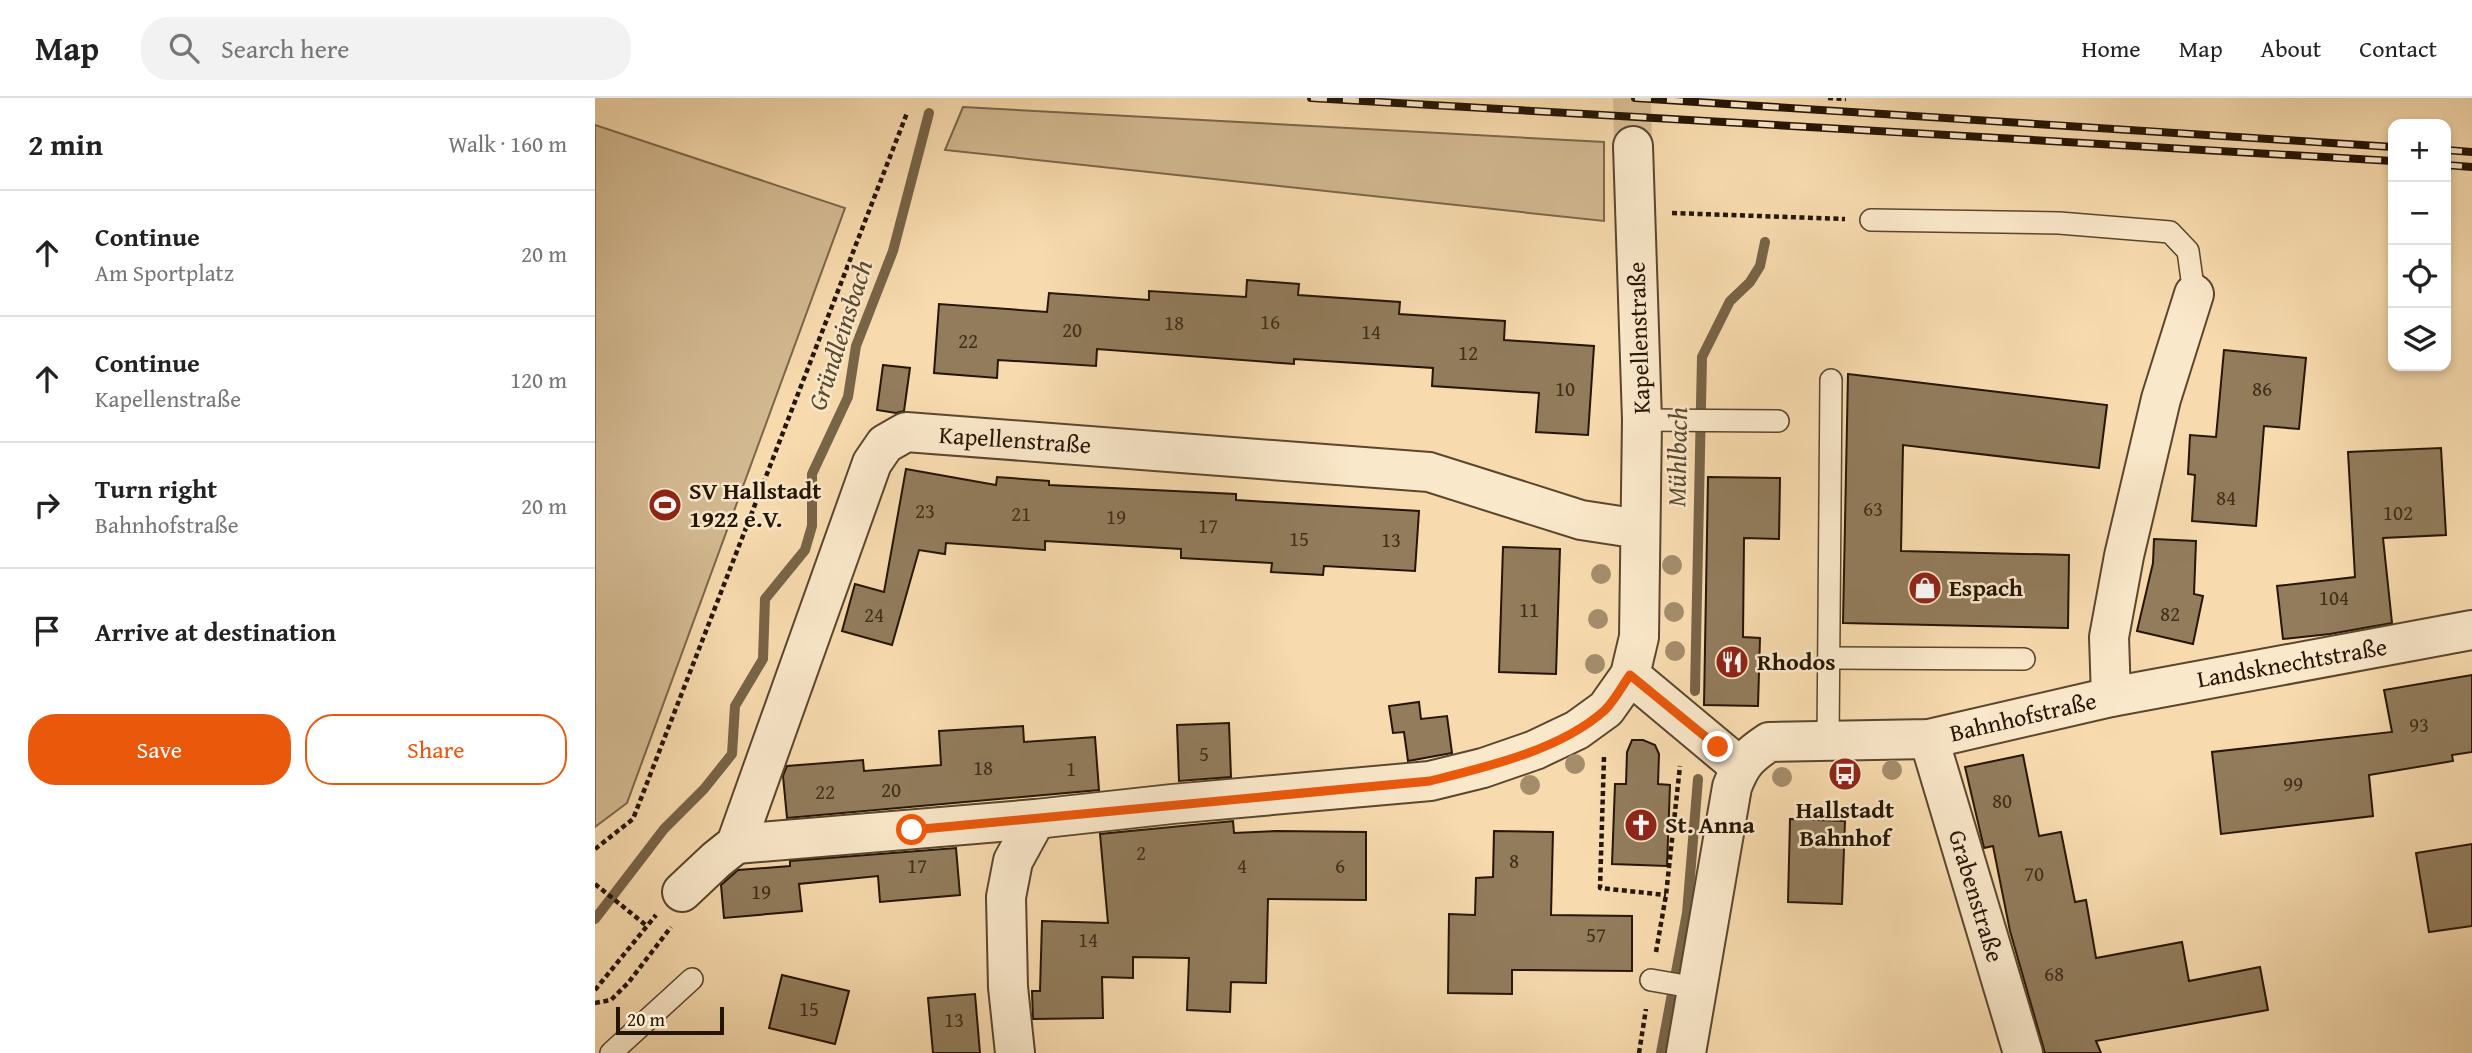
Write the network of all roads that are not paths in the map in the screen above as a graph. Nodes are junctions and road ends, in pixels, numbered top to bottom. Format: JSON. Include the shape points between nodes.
{"nodes":[{"id":1,"x":1633,"y":146,"type":"tunnel mouth"},
{"id":2,"x":1871,"y":220,"type":"dead end"},
{"id":3,"x":2194,"y":294,"type":"joint"},
{"id":4,"x":1831,"y":380,"type":"dead end"},
{"id":5,"x":1659,"y":420,"type":"junction"},
{"id":6,"x":1777,"y":421,"type":"dead end"},
{"id":7,"x":1640,"y":529,"type":"junction"},
{"id":8,"x":2472,"y":630,"type":"edge"},
{"id":9,"x":1829,"y":658,"type":"junction"},
{"id":10,"x":2024,"y":659,"type":"dead end"},
{"id":11,"x":1630,"y":675,"type":"junction"},
{"id":12,"x":2111,"y":697,"type":"junction"},
{"id":13,"x":1929,"y":739,"type":"junction"},
{"id":14,"x":1828,"y":741,"type":"junction"},
{"id":15,"x":1739,"y":766,"type":"junction"},
{"id":16,"x":1036,"y":819,"type":"junction"},
{"id":17,"x":736,"y":844,"type":"junction"},
{"id":18,"x":668,"y":904,"type":"road end"},
{"id":19,"x":692,"y":979,"type":"dead end"},
{"id":20,"x":611,"y":1053,"type":"edge"},
{"id":21,"x":1015,"y":1053,"type":"edge"},
{"id":22,"x":1686,"y":1053,"type":"edge"},
{"id":23,"x":2023,"y":1053,"type":"edge"}],
"edges":[{"from":1,"to":5,"type":"street","name":"Kapellenstraße"},
{"from":2,"to":3,"type":"lane","via":[[2059,223],[2169,232],[2188,251]]},
{"from":3,"to":12,"type":"street","name":"Bahnhofstraße","via":[[2161,399],[2124,556],[2109,637]]},
{"from":4,"to":9,"type":"lane"},
{"from":5,"to":6,"type":"lane"},
{"from":5,"to":7,"type":"street","name":"Kapellenstraße"},
{"from":7,"to":11,"type":"street","name":"Kapellenstraße","via":[[1639,637]]},
{"from":7,"to":17,"type":"street","name":"Kapellenstraße","via":[[1581,520],[1429,472],[906,432],[885,444],[872,463]]},
{"from":8,"to":12,"type":"street","name":"Landsknechtstraße"},
{"from":9,"to":10,"type":"lane"},
{"from":9,"to":14,"type":"lane"},
{"from":11,"to":15,"type":"street"},
{"from":11,"to":16,"type":"street","name":"Kapellenstraße","via":[[1606,709],[1577,730],[1535,750],[1430,781]]},
{"from":12,"to":13,"type":"street","name":"Bahnhofstraße"},
{"from":13,"to":14,"type":"street","name":"Bahnhofstraße"},
{"from":13,"to":23,"type":"street","name":"Grabenstraße"},
{"from":14,"to":15,"type":"street","name":"Bahnhofstraße","via":[[1769,742]]},
{"from":15,"to":22,"type":"street","via":[[1672,984]]},
{"from":16,"to":17,"type":"street","name":"Kapellenstraße"},
{"from":16,"to":21,"type":"street","via":[[1013,861],[1006,897],[1007,987]]},
{"from":17,"to":18,"type":"street"},
{"from":19,"to":20,"type":"lane"}]}
